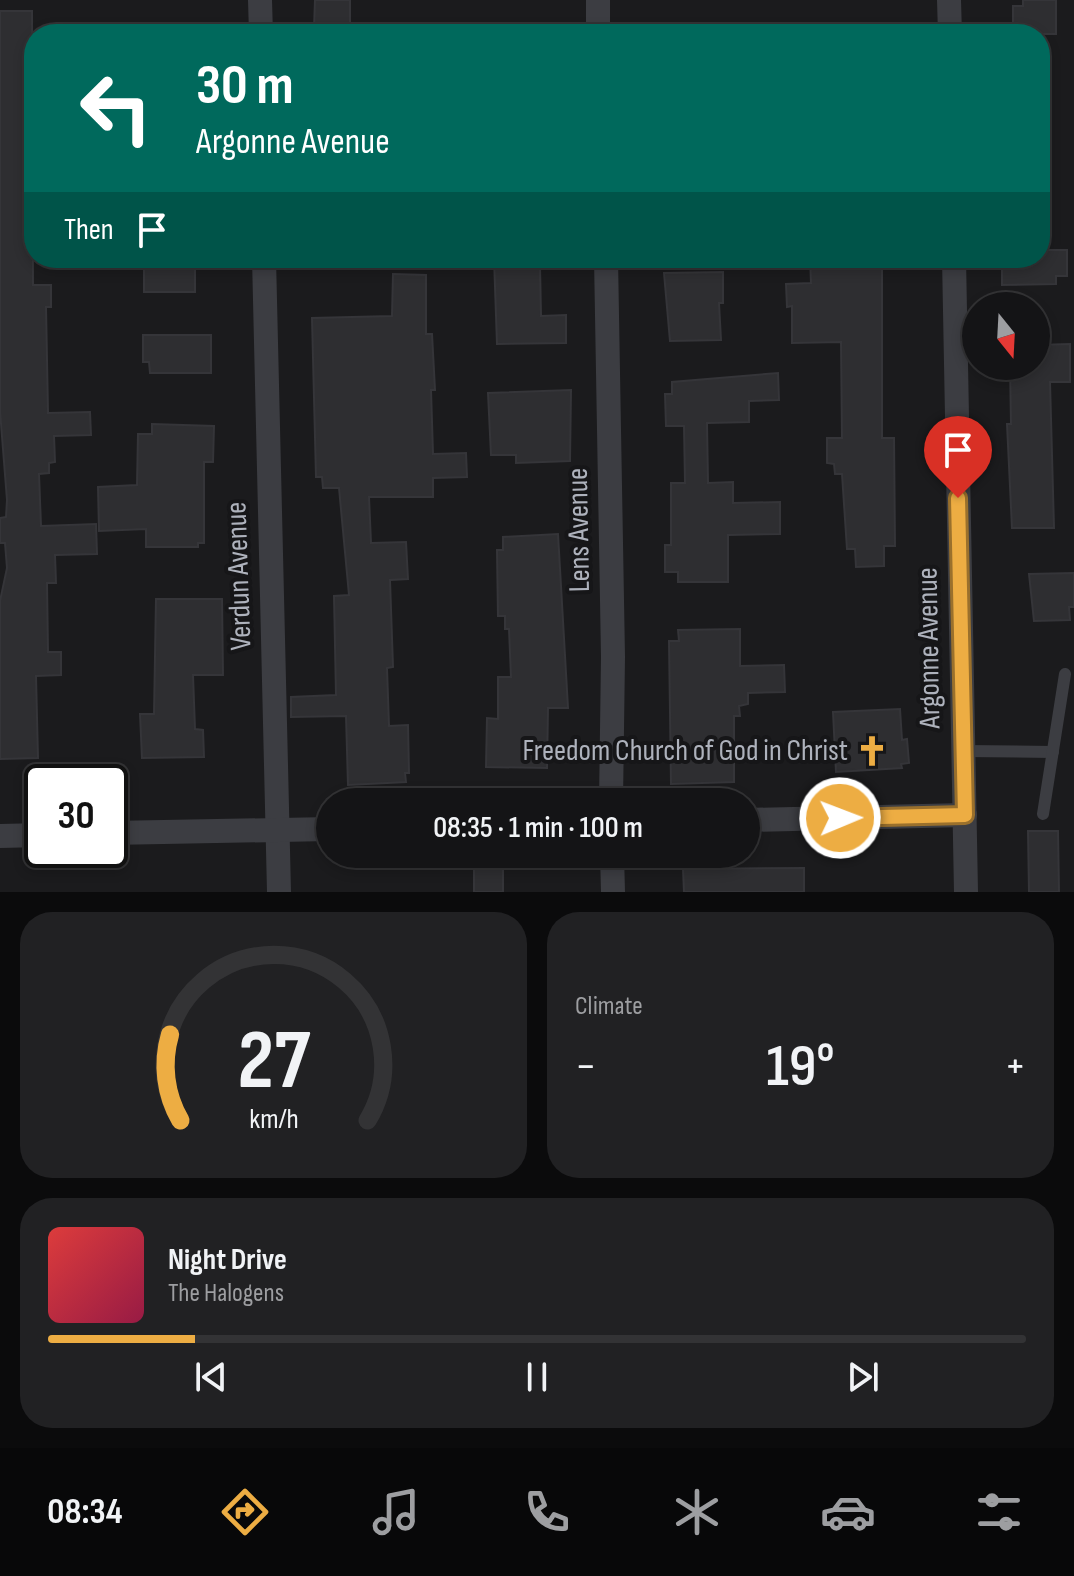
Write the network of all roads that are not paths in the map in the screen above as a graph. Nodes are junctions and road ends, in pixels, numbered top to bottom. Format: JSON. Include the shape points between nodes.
{"nodes":[{"id":1,"x":260,"y":0,"type":"edge"},
{"id":2,"x":598,"y":0,"type":"edge"},
{"id":3,"x":949,"y":0,"type":"edge"},
{"id":4,"x":261,"y":24,"type":"edge"},
{"id":5,"x":598,"y":24,"type":"edge"},
{"id":6,"x":950,"y":24,"type":"edge"},
{"id":7,"x":264,"y":268,"type":"edge"},
{"id":8,"x":606,"y":268,"type":"edge"},
{"id":9,"x":954,"y":268,"type":"edge"},
{"id":10,"x":1065,"y":674,"type":"dead end"},
{"id":11,"x":963,"y":751,"type":"junction"},
{"id":12,"x":1053,"y":752,"type":"junction"},
{"id":13,"x":611,"y":788,"type":"edge"},
{"id":14,"x":1043,"y":814,"type":"dead end"},
{"id":15,"x":965,"y":815,"type":"junction"},
{"id":16,"x":760,"y":820,"type":"edge"},
{"id":17,"x":316,"y":829,"type":"edge"},
{"id":18,"x":279,"y":830,"type":"junction"},
{"id":19,"x":128,"y":833,"type":"edge"},
{"id":20,"x":24,"y":835,"type":"edge"},
{"id":21,"x":0,"y":836,"type":"edge"},
{"id":22,"x":612,"y":868,"type":"edge"},
{"id":23,"x":279,"y":892,"type":"edge"},
{"id":24,"x":613,"y":892,"type":"edge"},
{"id":25,"x":966,"y":892,"type":"edge"}],
"edges":[{"from":1,"to":4,"type":"street"},
{"from":2,"to":5,"type":"street"},
{"from":3,"to":6,"type":"street"},
{"from":7,"to":18,"type":"street","name":"Verdun Avenue"},
{"from":8,"to":13,"type":"street","name":"Lens Avenue"},
{"from":9,"to":11,"type":"street","name":"Argonne Avenue"},
{"from":10,"to":12,"type":"lane"},
{"from":11,"to":12,"type":"lane"},
{"from":11,"to":15,"type":"street","name":"Argonne Avenue"},
{"from":12,"to":14,"type":"lane"},
{"from":15,"to":16,"type":"street"},
{"from":15,"to":25,"type":"street","name":"Argonne Avenue"},
{"from":17,"to":18,"type":"street"},
{"from":18,"to":19,"type":"street"},
{"from":18,"to":23,"type":"street","name":"Verdun Avenue"},
{"from":20,"to":21,"type":"street"},
{"from":22,"to":24,"type":"street"}]}
